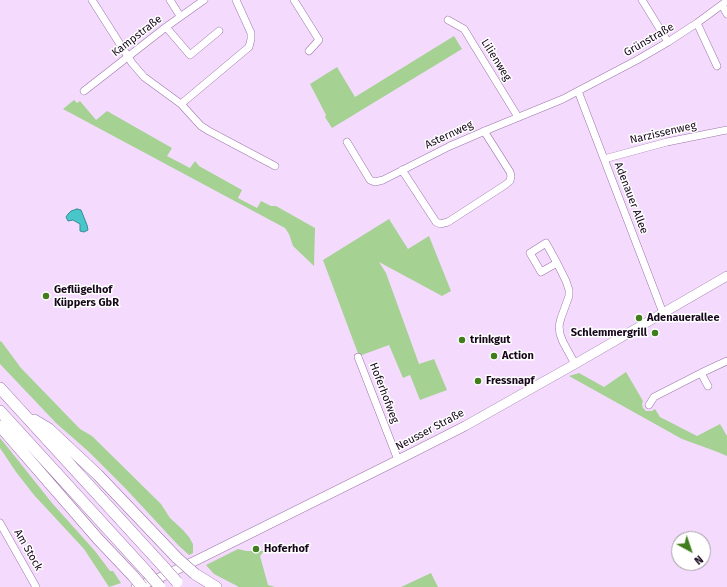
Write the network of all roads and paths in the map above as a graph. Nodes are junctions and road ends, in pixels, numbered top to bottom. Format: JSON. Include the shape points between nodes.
{"nodes":[{"id":1,"x":92,"y":0,"type":"edge"},
{"id":2,"x":170,"y":0,"type":"edge"},
{"id":3,"x":204,"y":0,"type":"edge"},
{"id":4,"x":236,"y":0,"type":"edge"},
{"id":5,"x":294,"y":0,"type":"edge"},
{"id":6,"x":642,"y":0,"type":"edge"},
{"id":7,"x":724,"y":3,"type":"edge"},
{"id":8,"x":727,"y":14,"type":"edge"},
{"id":9,"x":180,"y":16,"type":"junction"},
{"id":10,"x":448,"y":20,"type":"dead end"},
{"id":11,"x":697,"y":23,"type":"junction"},
{"id":12,"x":166,"y":27,"type":"junction"},
{"id":13,"x":219,"y":31,"type":"dead end"},
{"id":14,"x":668,"y":42,"type":"junction"},
{"id":15,"x":309,"y":51,"type":"dead end"},
{"id":16,"x":128,"y":57,"type":"junction"},
{"id":17,"x":717,"y":66,"type":"dead end"},
{"id":18,"x":84,"y":91,"type":"dead end"},
{"id":19,"x":578,"y":91,"type":"junction"},
{"id":20,"x":181,"y":104,"type":"junction"},
{"id":21,"x":518,"y":117,"type":"junction"},
{"id":22,"x":727,"y":130,"type":"edge"},
{"id":23,"x":484,"y":131,"type":"junction"},
{"id":24,"x":347,"y":142,"type":"dead end"},
{"id":25,"x":604,"y":159,"type":"junction"},
{"id":26,"x":275,"y":166,"type":"dead end"},
{"id":27,"x":402,"y":170,"type":"junction"},
{"id":28,"x":557,"y":263,"type":"dead end"},
{"id":29,"x":727,"y":276,"type":"edge"},
{"id":30,"x":663,"y":313,"type":"junction"},
{"id":31,"x":358,"y":357,"type":"dead end"},
{"id":32,"x":727,"y":361,"type":"edge"},
{"id":33,"x":575,"y":364,"type":"junction"},
{"id":34,"x":701,"y":373,"type":"junction"},
{"id":35,"x":708,"y":386,"type":"dead end"},
{"id":36,"x":0,"y":388,"type":"edge"},
{"id":37,"x":649,"y":405,"type":"dead end"},
{"id":38,"x":0,"y":411,"type":"edge"},
{"id":39,"x":24,"y":414,"type":"junction"},
{"id":40,"x":0,"y":426,"type":"edge"},
{"id":41,"x":398,"y":460,"type":"junction"},
{"id":42,"x":0,"y":523,"type":"edge"},
{"id":43,"x":134,"y":583,"type":"edge"},
{"id":44,"x":180,"y":584,"type":"edge"},
{"id":45,"x":36,"y":587,"type":"edge"},
{"id":46,"x":142,"y":587,"type":"edge"},
{"id":47,"x":160,"y":587,"type":"edge"},
{"id":48,"x":216,"y":587,"type":"edge"}],
"edges":[{"from":1,"to":16,"type":"street"},
{"from":2,"to":9,"type":"street"},
{"from":3,"to":9,"type":"street","name":"Kampstraße"},
{"from":4,"to":20,"type":"street","via":[[251,33],[249,47]]},
{"from":5,"to":15,"type":"street","via":[[319,40]]},
{"from":6,"to":14,"type":"street"},
{"from":7,"to":8,"type":"street"},
{"from":7,"to":11,"type":"street","name":"Grünstraße"},
{"from":9,"to":12,"type":"street","name":"Kampstraße"},
{"from":10,"to":21,"type":"street","name":"Lilienweg","via":[[464,29]]},
{"from":11,"to":14,"type":"street","name":"Grünstraße"},
{"from":11,"to":17,"type":"street"},
{"from":12,"to":13,"type":"street","via":[[190,55]]},
{"from":12,"to":16,"type":"street","name":"Kampstraße"},
{"from":14,"to":19,"type":"street","name":"Grünstraße"},
{"from":16,"to":18,"type":"street","name":"Kampstraße"},
{"from":16,"to":20,"type":"street","via":[[144,77]]},
{"from":19,"to":21,"type":"street","name":"Asternweg"},
{"from":19,"to":25,"type":"street","name":"Adenauer Allee"},
{"from":20,"to":26,"type":"street","via":[[209,131]]},
{"from":21,"to":23,"type":"street","name":"Asternweg"},
{"from":22,"to":25,"type":"street","name":"Narzissenweg","via":[[667,142]]},
{"from":23,"to":27,"type":"street","name":"Asternweg"},
{"from":23,"to":27,"type":"street","via":[[510,172],[510,181],[448,222],[436,222]]},
{"from":24,"to":27,"type":"street","name":"Asternweg","via":[[370,180],[378,182]]},
{"from":25,"to":30,"type":"street","name":"Adenauer Allee"},
{"from":28,"to":33,"type":"street","via":[[569,290],[559,326],[560,334]]},
{"from":29,"to":30,"type":"main road","name":"Neusser Straße"},
{"from":30,"to":33,"type":"main road","name":"Neusser Straße"},
{"from":31,"to":41,"type":"street","name":"Hoferhofweg"},
{"from":32,"to":34,"type":"street"},
{"from":33,"to":41,"type":"main road","name":"Neusser Straße","via":[[478,419]]},
{"from":34,"to":35,"type":"street"},
{"from":34,"to":37,"type":"street","via":[[654,397]]},
{"from":36,"to":39,"type":"highway"},
{"from":38,"to":47,"type":"highway","bridge":true},
{"from":39,"to":44,"type":"highway","bridge":true},
{"from":39,"to":48,"type":"highway","bridge":true,"via":[[49,429],[98,475],[177,558],[195,574]]},
{"from":40,"to":43,"type":"highway"},
{"from":41,"to":43,"type":"main road","name":"Neusser Straße","via":[[157,579]]},
{"from":42,"to":45,"type":"street","name":"Am Stock"},
{"from":43,"to":46,"type":"highway","bridge":true}]}
